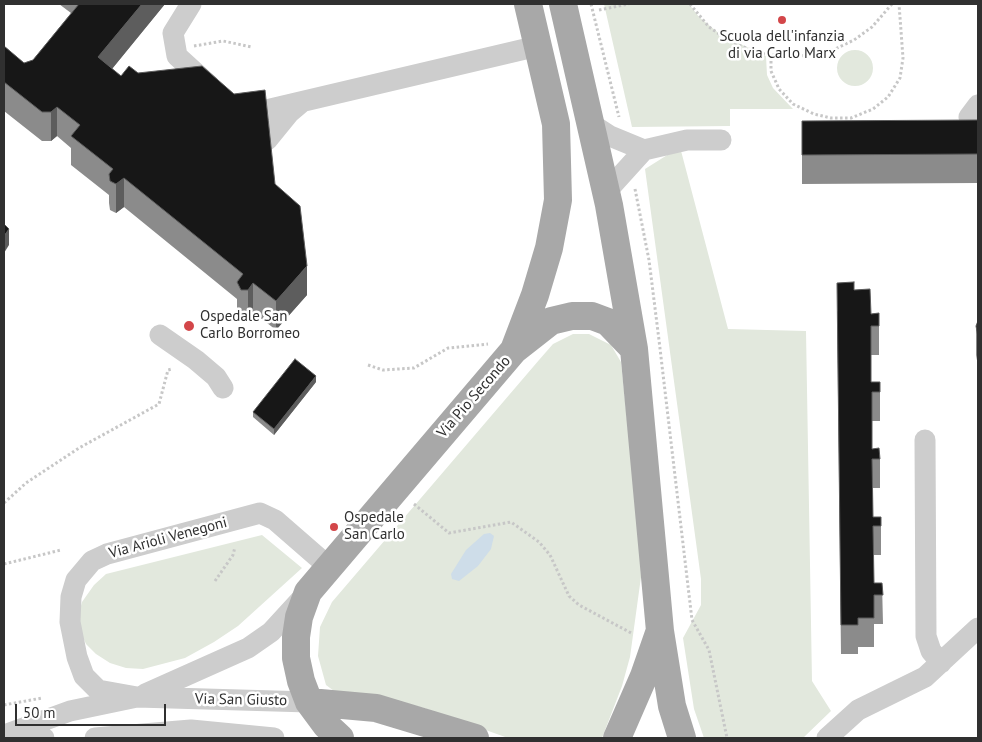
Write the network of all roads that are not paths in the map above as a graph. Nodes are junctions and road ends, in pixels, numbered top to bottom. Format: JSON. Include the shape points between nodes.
{"nodes":[{"id":1,"x":191,"y":4,"type":"edge"},
{"id":2,"x":528,"y":4,"type":"edge"},
{"id":3,"x":552,"y":4,"type":"edge"},
{"id":4,"x":563,"y":4,"type":"edge"},
{"id":5,"x":538,"y":46,"type":"junction"},
{"id":6,"x":177,"y":56,"type":"junction"},
{"id":7,"x":178,"y":88,"type":"edge"},
{"id":8,"x":302,"y":102,"type":"junction"},
{"id":9,"x":590,"y":123,"type":"junction"},
{"id":10,"x":268,"y":140,"type":"edge"},
{"id":11,"x":721,"y":140,"type":"dead end"},
{"id":12,"x":644,"y":150,"type":"junction"},
{"id":13,"x":606,"y":192,"type":"junction"},
{"id":14,"x":160,"y":335,"type":"dead end"},
{"id":15,"x":503,"y":347,"type":"junction"},
{"id":16,"x":634,"y":349,"type":"junction"},
{"id":17,"x":223,"y":388,"type":"dead end"},
{"id":18,"x":925,"y":440,"type":"dead end"},
{"id":19,"x":329,"y":567,"type":"junction"},
{"id":20,"x":308,"y":592,"type":"junction"},
{"id":21,"x":978,"y":628,"type":"edge"},
{"id":22,"x":660,"y":631,"type":"junction"},
{"id":23,"x":941,"y":663,"type":"junction"},
{"id":24,"x":137,"y":697,"type":"junction"},
{"id":25,"x":310,"y":702,"type":"junction"},
{"id":26,"x":5,"y":735,"type":"edge"},
{"id":27,"x":44,"y":738,"type":"edge"},
{"id":28,"x":95,"y":738,"type":"edge"},
{"id":29,"x":274,"y":738,"type":"edge"},
{"id":30,"x":340,"y":738,"type":"edge"},
{"id":31,"x":475,"y":738,"type":"edge"},
{"id":32,"x":617,"y":738,"type":"edge"},
{"id":33,"x":682,"y":738,"type":"edge"},
{"id":34,"x":827,"y":738,"type":"edge"}],
"edges":[{"from":1,"to":6,"type":"street","via":[[173,33]]},
{"from":2,"to":5,"type":"main road","name":"Via Pio Secondo"},
{"from":3,"to":5,"type":"main road","via":[[550,33]]},
{"from":4,"to":9,"type":"main road"},
{"from":5,"to":8,"type":"street"},
{"from":5,"to":15,"type":"main road","name":"Via Pio Secondo","via":[[556,124],[558,200],[549,248],[535,295]]},
{"from":6,"to":7,"type":"street"},
{"from":6,"to":8,"type":"street","via":[[233,108],[262,111]]},
{"from":8,"to":10,"type":"street"},
{"from":9,"to":12,"type":"street","via":[[610,136]]},
{"from":9,"to":13,"type":"main road"},
{"from":11,"to":12,"type":"street","via":[[687,140]]},
{"from":12,"to":13,"type":"street"},
{"from":13,"to":16,"type":"main road"},
{"from":14,"to":17,"type":"street","via":[[196,360],[216,377]]},
{"from":15,"to":16,"type":"main road","via":[[551,321],[592,316],[608,322]]},
{"from":15,"to":19,"type":"main road","name":"Via Pio Secondo"},
{"from":16,"to":22,"type":"main road"},
{"from":18,"to":23,"type":"street","via":[[926,636],[931,651]]},
{"from":19,"to":20,"type":"main road","name":"Via Pio Secondo"},
{"from":19,"to":24,"type":"street","name":"Via Arioli Venegoni","via":[[275,520],[260,513],[107,554],[92,561],[71,592],[70,622],[77,657],[84,676],[98,690]]},
{"from":20,"to":24,"type":"street","via":[[271,632],[248,648]]},
{"from":20,"to":25,"type":"main road","name":"Via Pio Secondo","via":[[298,617],[296,658],[300,681]]},
{"from":21,"to":23,"type":"street"},
{"from":22,"to":32,"type":"main road"},
{"from":22,"to":33,"type":"main road","via":[[672,706]]},
{"from":23,"to":34,"type":"street","via":[[922,680],[858,710]]},
{"from":24,"to":25,"type":"street","name":"Via San Giusto"},
{"from":24,"to":26,"type":"street","name":"Via San Giusto","via":[[70,711]]},
{"from":25,"to":30,"type":"main road","name":"Via Pio Secondo"},
{"from":25,"to":31,"type":"main road","name":"Via San Giusto","via":[[376,708]]},
{"from":26,"to":27,"type":"street","name":"Via San Giusto"},
{"from":28,"to":29,"type":"street","name":"Via San Giusto","via":[[191,730]]}]}
